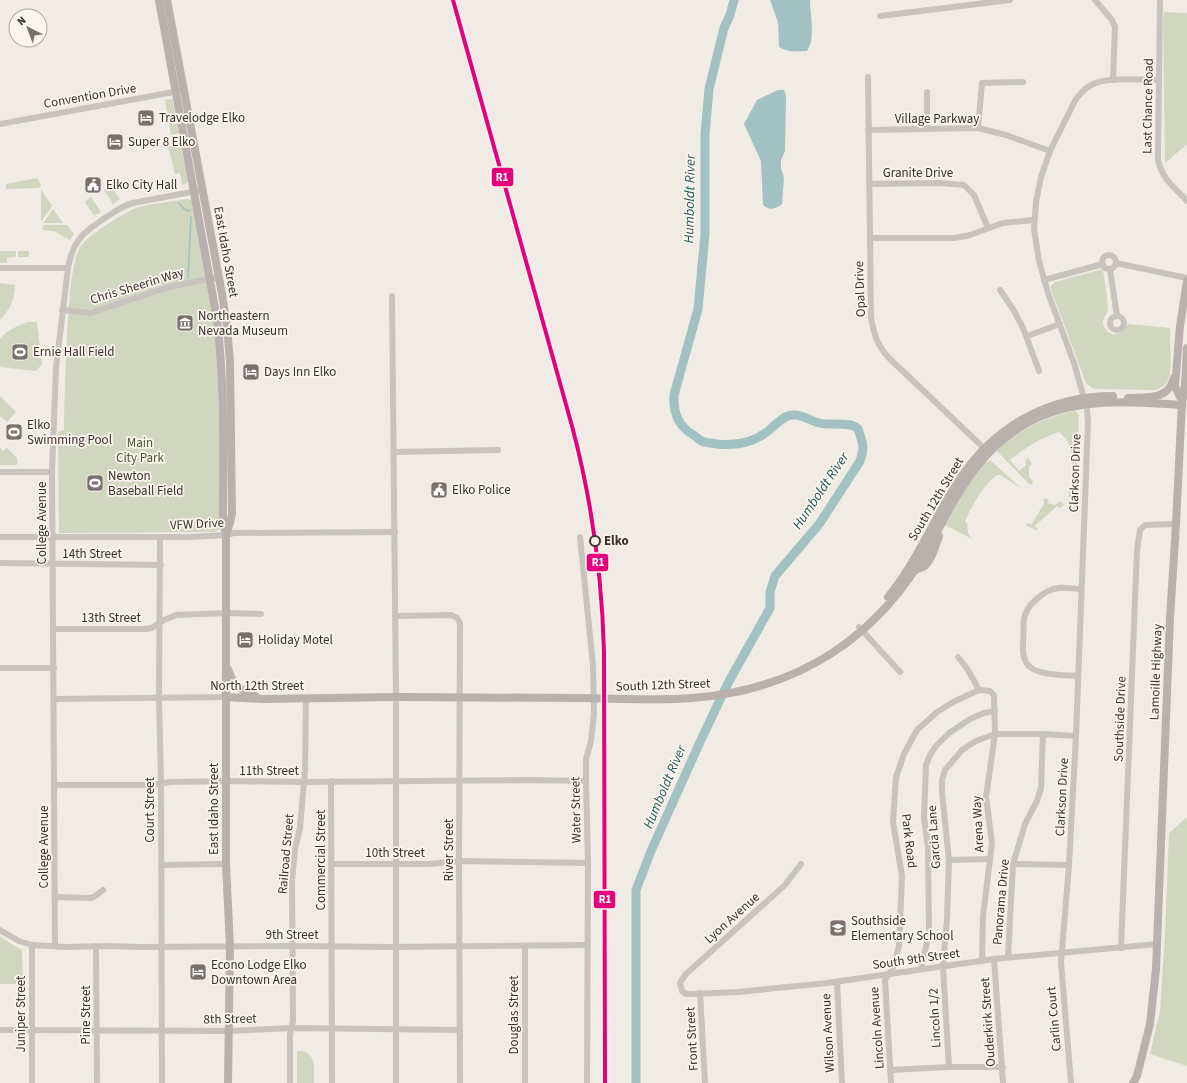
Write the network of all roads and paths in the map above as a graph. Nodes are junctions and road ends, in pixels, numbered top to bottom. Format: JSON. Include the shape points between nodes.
{"nodes":[{"id":1,"x":158,"y":0,"type":"edge"},
{"id":2,"x":167,"y":0,"type":"edge"},
{"id":3,"x":1010,"y":0,"type":"edge"},
{"id":4,"x":1095,"y":0,"type":"edge"},
{"id":5,"x":1160,"y":0,"type":"edge"},
{"id":6,"x":880,"y":16,"type":"dead end"},
{"id":7,"x":868,"y":77,"type":"dead end"},
{"id":8,"x":1113,"y":80,"type":"junction"},
{"id":9,"x":1159,"y":80,"type":"junction"},
{"id":10,"x":1023,"y":82,"type":"dead end"},
{"id":11,"x":180,"y":91,"type":"junction"},
{"id":12,"x":926,"y":92,"type":"dead end"},
{"id":13,"x":0,"y":124,"type":"edge"},
{"id":14,"x":978,"y":128,"type":"junction"},
{"id":15,"x":927,"y":129,"type":"junction"},
{"id":16,"x":868,"y":130,"type":"junction"},
{"id":17,"x":183,"y":135,"type":"junction"},
{"id":18,"x":1050,"y":151,"type":"junction"},
{"id":19,"x":197,"y":163,"type":"junction"},
{"id":20,"x":869,"y":184,"type":"junction"},
{"id":21,"x":202,"y":190,"type":"junction"},
{"id":22,"x":193,"y":192,"type":"junction"},
{"id":23,"x":1187,"y":202,"type":"edge"},
{"id":24,"x":1034,"y":220,"type":"junction"},
{"id":25,"x":988,"y":228,"type":"junction"},
{"id":26,"x":870,"y":238,"type":"junction"},
{"id":27,"x":1116,"y":263,"type":"junction"},
{"id":28,"x":1103,"y":264,"type":"junction"},
{"id":29,"x":0,"y":268,"type":"edge"},
{"id":30,"x":68,"y":268,"type":"junction"},
{"id":31,"x":1110,"y":269,"type":"junction"},
{"id":32,"x":215,"y":278,"type":"junction"},
{"id":33,"x":1187,"y":279,"type":"edge"},
{"id":34,"x":1044,"y":280,"type":"junction"},
{"id":35,"x":1000,"y":290,"type":"dead end"},
{"id":36,"x":392,"y":296,"type":"dead end"},
{"id":37,"x":62,"y":310,"type":"junction"},
{"id":38,"x":1117,"y":316,"type":"dead end"},
{"id":39,"x":1060,"y":324,"type":"junction"},
{"id":40,"x":1027,"y":336,"type":"junction"},
{"id":41,"x":1187,"y":348,"type":"edge"},
{"id":42,"x":1178,"y":351,"type":"junction"},
{"id":43,"x":1039,"y":371,"type":"dead end"},
{"id":44,"x":1128,"y":398,"type":"junction"},
{"id":45,"x":1084,"y":401,"type":"junction"},
{"id":46,"x":1182,"y":403,"type":"junction"},
{"id":47,"x":498,"y":450,"type":"dead end"},
{"id":48,"x":986,"y":450,"type":"junction"},
{"id":49,"x":394,"y":452,"type":"junction"},
{"id":50,"x":0,"y":472,"type":"edge"},
{"id":51,"x":52,"y":472,"type":"junction"},
{"id":52,"x":1176,"y":524,"type":"junction"},
{"id":53,"x":394,"y":532,"type":"junction"},
{"id":54,"x":226,"y":535,"type":"junction"},
{"id":55,"x":0,"y":537,"type":"edge"},
{"id":56,"x":160,"y":537,"type":"junction"},
{"id":57,"x":580,"y":537,"type":"dead end"},
{"id":58,"x":53,"y":538,"type":"junction"},
{"id":59,"x":0,"y":563,"type":"edge"},
{"id":60,"x":53,"y":564,"type":"junction"},
{"id":61,"x":161,"y":565,"type":"junction"},
{"id":62,"x":1081,"y":589,"type":"junction"},
{"id":63,"x":226,"y":613,"type":"junction"},
{"id":64,"x":261,"y":614,"type":"dead end"},
{"id":65,"x":395,"y":616,"type":"junction"},
{"id":66,"x":160,"y":624,"type":"junction"},
{"id":67,"x":53,"y":629,"type":"junction"},
{"id":68,"x":861,"y":629,"type":"junction"},
{"id":69,"x":958,"y":657,"type":"dead end"},
{"id":70,"x":226,"y":661,"type":"junction"},
{"id":71,"x":0,"y":668,"type":"edge"},
{"id":72,"x":54,"y":668,"type":"junction"},
{"id":73,"x":900,"y":672,"type":"dead end"},
{"id":74,"x":1077,"y":676,"type":"junction"},
{"id":75,"x":979,"y":690,"type":"junction"},
{"id":76,"x":226,"y":697,"type":"junction"},
{"id":77,"x":396,"y":697,"type":"junction"},
{"id":78,"x":159,"y":698,"type":"junction"},
{"id":79,"x":263,"y":698,"type":"junction"},
{"id":80,"x":306,"y":698,"type":"junction"},
{"id":81,"x":459,"y":698,"type":"junction"},
{"id":82,"x":54,"y":699,"type":"junction"},
{"id":83,"x":995,"y":711,"type":"junction"},
{"id":84,"x":995,"y":734,"type":"junction"},
{"id":85,"x":1043,"y":734,"type":"junction"},
{"id":86,"x":1076,"y":736,"type":"junction"},
{"id":87,"x":460,"y":780,"type":"junction"},
{"id":88,"x":227,"y":781,"type":"junction"},
{"id":89,"x":331,"y":781,"type":"junction"},
{"id":90,"x":396,"y":781,"type":"junction"},
{"id":91,"x":586,"y":781,"type":"junction"},
{"id":92,"x":303,"y":782,"type":"junction"},
{"id":93,"x":161,"y":783,"type":"junction"},
{"id":94,"x":54,"y":785,"type":"junction"},
{"id":95,"x":990,"y":859,"type":"junction"},
{"id":96,"x":949,"y":860,"type":"junction"},
{"id":97,"x":459,"y":861,"type":"junction"},
{"id":98,"x":588,"y":863,"type":"junction"},
{"id":99,"x":226,"y":864,"type":"junction"},
{"id":100,"x":332,"y":864,"type":"junction"},
{"id":101,"x":396,"y":864,"type":"junction"},
{"id":102,"x":801,"y":864,"type":"dead end"},
{"id":103,"x":1013,"y":864,"type":"junction"},
{"id":104,"x":161,"y":865,"type":"junction"},
{"id":105,"x":1069,"y":865,"type":"junction"},
{"id":106,"x":103,"y":890,"type":"dead end"},
{"id":107,"x":55,"y":897,"type":"junction"},
{"id":108,"x":0,"y":930,"type":"edge"},
{"id":109,"x":1157,"y":944,"type":"junction"},
{"id":110,"x":32,"y":945,"type":"junction"},
{"id":111,"x":55,"y":946,"type":"junction"},
{"id":112,"x":96,"y":946,"type":"junction"},
{"id":113,"x":230,"y":946,"type":"junction"},
{"id":114,"x":292,"y":946,"type":"junction"},
{"id":115,"x":460,"y":946,"type":"junction"},
{"id":116,"x":525,"y":946,"type":"junction"},
{"id":117,"x":587,"y":946,"type":"junction"},
{"id":118,"x":162,"y":947,"type":"junction"},
{"id":119,"x":332,"y":947,"type":"junction"},
{"id":120,"x":396,"y":947,"type":"junction"},
{"id":121,"x":1121,"y":948,"type":"junction"},
{"id":122,"x":1061,"y":953,"type":"junction"},
{"id":123,"x":1008,"y":957,"type":"junction"},
{"id":124,"x":994,"y":959,"type":"junction"},
{"id":125,"x":982,"y":960,"type":"junction"},
{"id":126,"x":943,"y":967,"type":"junction"},
{"id":127,"x":921,"y":969,"type":"junction"},
{"id":128,"x":889,"y":973,"type":"junction"},
{"id":129,"x":837,"y":982,"type":"junction"},
{"id":130,"x":680,"y":988,"type":"joint"},
{"id":131,"x":700,"y":993,"type":"junction"},
{"id":132,"x":292,"y":1028,"type":"junction"},
{"id":133,"x":32,"y":1029,"type":"junction"},
{"id":134,"x":97,"y":1029,"type":"junction"},
{"id":135,"x":333,"y":1029,"type":"junction"},
{"id":136,"x":0,"y":1030,"type":"edge"},
{"id":137,"x":161,"y":1030,"type":"junction"},
{"id":138,"x":396,"y":1030,"type":"junction"},
{"id":139,"x":460,"y":1030,"type":"junction"},
{"id":140,"x":228,"y":1031,"type":"junction"},
{"id":141,"x":1003,"y":1066,"type":"junction"},
{"id":142,"x":949,"y":1067,"type":"junction"},
{"id":143,"x":890,"y":1070,"type":"junction"},
{"id":144,"x":32,"y":1083,"type":"edge"},
{"id":145,"x":97,"y":1083,"type":"edge"},
{"id":146,"x":162,"y":1083,"type":"edge"},
{"id":147,"x":228,"y":1083,"type":"edge"},
{"id":148,"x":290,"y":1083,"type":"edge"},
{"id":149,"x":332,"y":1083,"type":"edge"},
{"id":150,"x":396,"y":1083,"type":"edge"},
{"id":151,"x":460,"y":1083,"type":"edge"},
{"id":152,"x":525,"y":1083,"type":"edge"},
{"id":153,"x":588,"y":1083,"type":"edge"},
{"id":154,"x":705,"y":1083,"type":"edge"},
{"id":155,"x":842,"y":1083,"type":"edge"},
{"id":156,"x":891,"y":1083,"type":"edge"},
{"id":157,"x":1003,"y":1083,"type":"edge"},
{"id":158,"x":1071,"y":1083,"type":"edge"},
{"id":159,"x":1133,"y":1083,"type":"edge"}],
"edges":[{"from":1,"to":11,"type":"main road","name":"East Idaho Street"},
{"from":2,"to":11,"type":"main road","name":"East Idaho Street"},
{"from":3,"to":6,"type":"street"},
{"from":4,"to":8,"type":"street","via":[[1115,27]]},
{"from":5,"to":9,"type":"street","name":"Last Chance Road"},
{"from":7,"to":16,"type":"street","name":"Opal Drive"},
{"from":8,"to":9,"type":"street","name":"Clarkson Drive"},
{"from":8,"to":18,"type":"street","name":"Clarkson Drive","via":[[1098,82],[1081,93]]},
{"from":9,"to":23,"type":"street","name":"Last Chance Road","via":[[1160,169]]},
{"from":10,"to":14,"type":"street","via":[[982,83]]},
{"from":11,"to":13,"type":"street","name":"Convention Drive"},
{"from":11,"to":17,"type":"main road","name":"East Idaho Street"},
{"from":11,"to":19,"type":"main road","name":"East Idaho Street"},
{"from":12,"to":15,"type":"street"},
{"from":14,"to":15,"type":"street","name":"Village Parkway"},
{"from":14,"to":18,"type":"street","name":"Village Parkway","via":[[1006,134]]},
{"from":15,"to":16,"type":"street","name":"Village Parkway"},
{"from":16,"to":20,"type":"street","name":"Opal Drive"},
{"from":17,"to":19,"type":"main road","via":[[189,142],[193,161]]},
{"from":17,"to":22,"type":"main road","name":"East Idaho Street"},
{"from":18,"to":24,"type":"street","name":"Clarkson Drive","via":[[1041,177]]},
{"from":19,"to":21,"type":"main road","name":"East Idaho Street"},
{"from":20,"to":25,"type":"street","name":"Granite Drive","via":[[964,185],[974,195]]},
{"from":20,"to":26,"type":"street","name":"Opal Drive"},
{"from":21,"to":22,"type":"street","name":"College Avenue"},
{"from":21,"to":32,"type":"main road","name":"East Idaho Street"},
{"from":22,"to":30,"type":"street","name":"College Avenue","via":[[124,207],[80,237],[71,254]]},
{"from":22,"to":32,"type":"main road","name":"East Idaho Street"},
{"from":24,"to":25,"type":"street","via":[[1012,221]]},
{"from":24,"to":34,"type":"street","name":"Clarkson Drive","via":[[1036,245]]},
{"from":25,"to":26,"type":"street","via":[[955,238]]},
{"from":26,"to":48,"type":"street","name":"Opal Drive","via":[[871,317],[876,340],[889,358]]},
{"from":27,"to":28,"type":"street","via":[[1114,257],[1108,255],[1104,257]]},
{"from":27,"to":31,"type":"street"},
{"from":27,"to":33,"type":"street"},
{"from":28,"to":31,"type":"street"},
{"from":28,"to":34,"type":"street"},
{"from":29,"to":30,"type":"street"},
{"from":30,"to":37,"type":"street","name":"College Avenue"},
{"from":31,"to":38,"type":"street"},
{"from":32,"to":37,"type":"street","name":"Chris Sheerin Way","via":[[169,287],[91,313]]},
{"from":32,"to":54,"type":"main road","name":"East Idaho Street","via":[[227,327],[230,374],[232,514]]},
{"from":33,"to":42,"type":"main road","name":"Lamoille Highway"},
{"from":34,"to":39,"type":"street","name":"Clarkson Drive"},
{"from":35,"to":40,"type":"street"},
{"from":36,"to":49,"type":"street"},
{"from":37,"to":51,"type":"street","name":"College Avenue","via":[[56,368]]},
{"from":39,"to":40,"type":"street"},
{"from":39,"to":45,"type":"street","name":"Clarkson Drive"},
{"from":40,"to":43,"type":"street"},
{"from":41,"to":46,"type":"main road","name":"Lamoille Highway"},
{"from":42,"to":44,"type":"main road","via":[[1174,377],[1168,391],[1158,396]]},
{"from":42,"to":46,"type":"main road","name":"Lamoille Highway","via":[[1175,386]]},
{"from":44,"to":45,"type":"main road","name":"South 12th Street","via":[[1102,396]]},
{"from":44,"to":46,"type":"main road","name":"South 12th Street"},
{"from":45,"to":46,"type":"main road","name":"South 12th Street"},
{"from":45,"to":48,"type":"main road","name":"South 12th Street","via":[[1035,419]]},
{"from":45,"to":62,"type":"street","name":"Clarkson Drive","via":[[1088,422]]},
{"from":46,"to":52,"type":"main road","name":"Lamoille Highway"},
{"from":47,"to":49,"type":"street"},
{"from":48,"to":68,"type":"main road","name":"South 12th Street","via":[[958,482],[892,593]]},
{"from":48,"to":68,"type":"main road","name":"South 12th Street","via":[[914,571],[892,602]]},
{"from":49,"to":53,"type":"street"},
{"from":50,"to":51,"type":"street"},
{"from":51,"to":58,"type":"street","name":"College Avenue"},
{"from":52,"to":109,"type":"main road","name":"Lamoille Highway"},
{"from":52,"to":121,"type":"street","name":"Southside Drive","via":[[1145,525],[1140,530]]},
{"from":53,"to":54,"type":"street","name":"VFW Drive"},
{"from":53,"to":65,"type":"street"},
{"from":54,"to":56,"type":"street","name":"VFW Drive"},
{"from":54,"to":63,"type":"main road","name":"East Idaho Street"},
{"from":55,"to":58,"type":"street","name":"VFW Drive"},
{"from":56,"to":58,"type":"street","name":"VFW Drive"},
{"from":56,"to":61,"type":"street","name":"Court Street"},
{"from":57,"to":91,"type":"street","name":"Water Street","via":[[593,665],[594,713],[586,759]]},
{"from":58,"to":60,"type":"street","name":"College Avenue"},
{"from":59,"to":60,"type":"street","name":"14th Street"},
{"from":60,"to":61,"type":"street","name":"14th Street"},
{"from":60,"to":67,"type":"street","name":"College Avenue"},
{"from":61,"to":66,"type":"street","name":"Court Street"},
{"from":62,"to":74,"type":"street","name":"Clarkson Drive"},
{"from":62,"to":74,"type":"street","via":[[1060,588],[1049,591],[1032,605],[1024,619],[1023,656],[1030,667],[1036,671]]},
{"from":63,"to":64,"type":"street","name":"13th Street"},
{"from":63,"to":66,"type":"street","name":"13th Street","via":[[176,615]]},
{"from":63,"to":70,"type":"main road","name":"East Idaho Street"},
{"from":65,"to":77,"type":"street"},
{"from":65,"to":81,"type":"street","name":"River Street","via":[[451,615],[457,618],[460,622]]},
{"from":66,"to":67,"type":"street","name":"13th Street","via":[[146,629]]},
{"from":66,"to":78,"type":"street","name":"Court Street"},
{"from":67,"to":72,"type":"street","name":"College Avenue"},
{"from":68,"to":73,"type":"street"},
{"from":68,"to":81,"type":"main road","name":"South 12th Street","bridge":true,"via":[[825,658],[789,676],[739,692],[691,699]]},
{"from":69,"to":75,"type":"street"},
{"from":70,"to":76,"type":"main road","name":"East Idaho Street"},
{"from":70,"to":79,"type":"main road","via":[[236,686]]},
{"from":71,"to":72,"type":"street"},
{"from":72,"to":82,"type":"street","name":"College Avenue"},
{"from":74,"to":86,"type":"street","name":"Clarkson Drive"},
{"from":75,"to":83,"type":"street","name":"Arena Way","via":[[992,693]]},
{"from":75,"to":128,"type":"street","name":"Park Road","via":[[937,712],[923,724],[908,746],[896,777],[892,822],[902,876],[901,925],[897,955]]},
{"from":76,"to":78,"type":"street","name":"North 12th Street"},
{"from":76,"to":79,"type":"main road","name":"North 12th Street"},
{"from":76,"to":88,"type":"main road","name":"East Idaho Street"},
{"from":77,"to":80,"type":"main road","name":"North 12th Street"},
{"from":77,"to":81,"type":"main road","name":"North 12th Street"},
{"from":77,"to":90,"type":"street"},
{"from":78,"to":82,"type":"street","name":"North 12th Street"},
{"from":78,"to":93,"type":"street","name":"Court Street"},
{"from":79,"to":80,"type":"main road","name":"North 12th Street"},
{"from":80,"to":92,"type":"street","name":"Railroad Street"},
{"from":81,"to":87,"type":"street","name":"River Street"},
{"from":82,"to":94,"type":"street","name":"College Avenue"},
{"from":83,"to":84,"type":"street","name":"Arena Way"},
{"from":83,"to":127,"type":"street","via":[[970,719],[949,733],[936,746],[926,765],[924,818],[928,848],[929,927]]},
{"from":84,"to":85,"type":"street"},
{"from":84,"to":95,"type":"street","name":"Arena Way","via":[[986,797],[992,835]]},
{"from":84,"to":96,"type":"street","name":"Garcia Lane","via":[[962,750],[945,770],[942,792]]},
{"from":85,"to":86,"type":"street"},
{"from":85,"to":103,"type":"street","name":"Panorama Drive","via":[[1041,788],[1025,824]]},
{"from":86,"to":105,"type":"street","name":"Clarkson Drive"},
{"from":87,"to":90,"type":"street","name":"11th Street"},
{"from":87,"to":91,"type":"street","name":"11th Street"},
{"from":87,"to":97,"type":"street","name":"River Street"},
{"from":88,"to":92,"type":"street","name":"11th Street"},
{"from":88,"to":93,"type":"street","name":"11th Street"},
{"from":88,"to":99,"type":"main road","name":"East Idaho Street"},
{"from":89,"to":90,"type":"street","name":"11th Street"},
{"from":89,"to":92,"type":"street","name":"11th Street"},
{"from":89,"to":100,"type":"street","name":"Commercial Street"},
{"from":90,"to":101,"type":"street"},
{"from":91,"to":98,"type":"street","name":"Water Street"},
{"from":92,"to":114,"type":"street","name":"Railroad Street","via":[[300,828],[292,881]]},
{"from":93,"to":94,"type":"street","name":"11th Street"},
{"from":93,"to":104,"type":"street","name":"Court Street"},
{"from":94,"to":107,"type":"street","name":"College Avenue"},
{"from":95,"to":96,"type":"street"},
{"from":95,"to":125,"type":"street","name":"Arena Way","via":[[983,916]]},
{"from":96,"to":126,"type":"street","name":"Garcia Lane"},
{"from":97,"to":98,"type":"street","name":"10th Street"},
{"from":97,"to":101,"type":"street","name":"10th Street"},
{"from":97,"to":115,"type":"street","name":"River Street"},
{"from":98,"to":117,"type":"street","name":"Water Street"},
{"from":99,"to":104,"type":"street"},
{"from":99,"to":113,"type":"main road","name":"East Idaho Street"},
{"from":100,"to":101,"type":"street","name":"10th Street"},
{"from":100,"to":119,"type":"street","name":"Commercial Street"},
{"from":101,"to":120,"type":"street"},
{"from":102,"to":130,"type":"street","name":"Lyon Avenue","via":[[785,885],[680,980]]},
{"from":103,"to":105,"type":"street"},
{"from":103,"to":123,"type":"street","name":"Panorama Drive"},
{"from":104,"to":118,"type":"street","name":"Court Street"},
{"from":105,"to":122,"type":"street","name":"Clarkson Drive"},
{"from":106,"to":107,"type":"street","via":[[90,898]]},
{"from":107,"to":111,"type":"street","name":"College Avenue"},
{"from":108,"to":110,"type":"street","name":"9th Street"},
{"from":109,"to":121,"type":"street","name":"South 9th Street"},
{"from":109,"to":159,"type":"main road","name":"Lamoille Highway","via":[[1150,1024]]},
{"from":110,"to":111,"type":"street","name":"9th Street"},
{"from":110,"to":133,"type":"street","name":"Juniper Street"},
{"from":111,"to":112,"type":"street","name":"9th Street"},
{"from":112,"to":118,"type":"street","name":"9th Street"},
{"from":112,"to":134,"type":"street","name":"Pine Street"},
{"from":113,"to":114,"type":"street","name":"9th Street"},
{"from":113,"to":118,"type":"street","name":"9th Street"},
{"from":113,"to":140,"type":"main road","name":"East Idaho Street"},
{"from":114,"to":119,"type":"street","name":"9th Street"},
{"from":114,"to":132,"type":"street","name":"Railroad Street"},
{"from":115,"to":116,"type":"street","name":"9th Street"},
{"from":115,"to":120,"type":"street","name":"9th Street"},
{"from":115,"to":139,"type":"street","name":"River Street"},
{"from":116,"to":117,"type":"street","name":"9th Street"},
{"from":116,"to":152,"type":"street","name":"Douglas Street"},
{"from":117,"to":153,"type":"street","name":"Water Street"},
{"from":118,"to":137,"type":"street","name":"Court Street"},
{"from":119,"to":120,"type":"street","name":"9th Street"},
{"from":119,"to":135,"type":"street","name":"Commercial Street"},
{"from":120,"to":138,"type":"street"},
{"from":121,"to":122,"type":"street","name":"South 9th Street"},
{"from":122,"to":123,"type":"street","name":"South 9th Street"},
{"from":122,"to":158,"type":"street","name":"Carlin Court"},
{"from":123,"to":124,"type":"street","name":"South 9th Street"},
{"from":124,"to":125,"type":"street","name":"South 9th Street"},
{"from":124,"to":141,"type":"street","name":"Ouderkirk Street"},
{"from":125,"to":126,"type":"street","name":"South 9th Street"},
{"from":126,"to":127,"type":"street","name":"South 9th Street"},
{"from":126,"to":142,"type":"street","name":"Lincoln 1/2"},
{"from":127,"to":128,"type":"street","name":"South 9th Street"},
{"from":128,"to":129,"type":"street","name":"South 9th Street"},
{"from":128,"to":143,"type":"street","name":"Lincoln Avenue","via":[[884,980]]},
{"from":129,"to":131,"type":"street","name":"South 9th Street","via":[[738,992]]},
{"from":129,"to":155,"type":"street","name":"Wilson Avenue"},
{"from":130,"to":131,"type":"street","name":"South 9th Street","via":[[686,994]]},
{"from":131,"to":154,"type":"street","name":"Front Street"},
{"from":132,"to":135,"type":"street","name":"8th Street"},
{"from":132,"to":140,"type":"street","name":"8th Street"},
{"from":132,"to":148,"type":"street","name":"Railroad Street"},
{"from":133,"to":134,"type":"street","name":"8th Street"},
{"from":133,"to":136,"type":"street","name":"8th Street"},
{"from":133,"to":144,"type":"street","name":"Juniper Street"},
{"from":134,"to":137,"type":"street","name":"8th Street"},
{"from":134,"to":145,"type":"street","name":"Pine Street"},
{"from":135,"to":138,"type":"street","name":"8th Street"},
{"from":135,"to":149,"type":"street","name":"Commercial Street"},
{"from":137,"to":140,"type":"street","name":"8th Street"},
{"from":137,"to":146,"type":"street","name":"Court Street"},
{"from":138,"to":139,"type":"street","name":"8th Street"},
{"from":138,"to":150,"type":"street"},
{"from":139,"to":151,"type":"street","name":"River Street"},
{"from":140,"to":147,"type":"main road","name":"East Idaho Street"},
{"from":141,"to":142,"type":"street"},
{"from":141,"to":157,"type":"street","name":"Ouderkirk Street"},
{"from":142,"to":143,"type":"street"},
{"from":143,"to":156,"type":"street","name":"Lincoln Avenue"}]}
